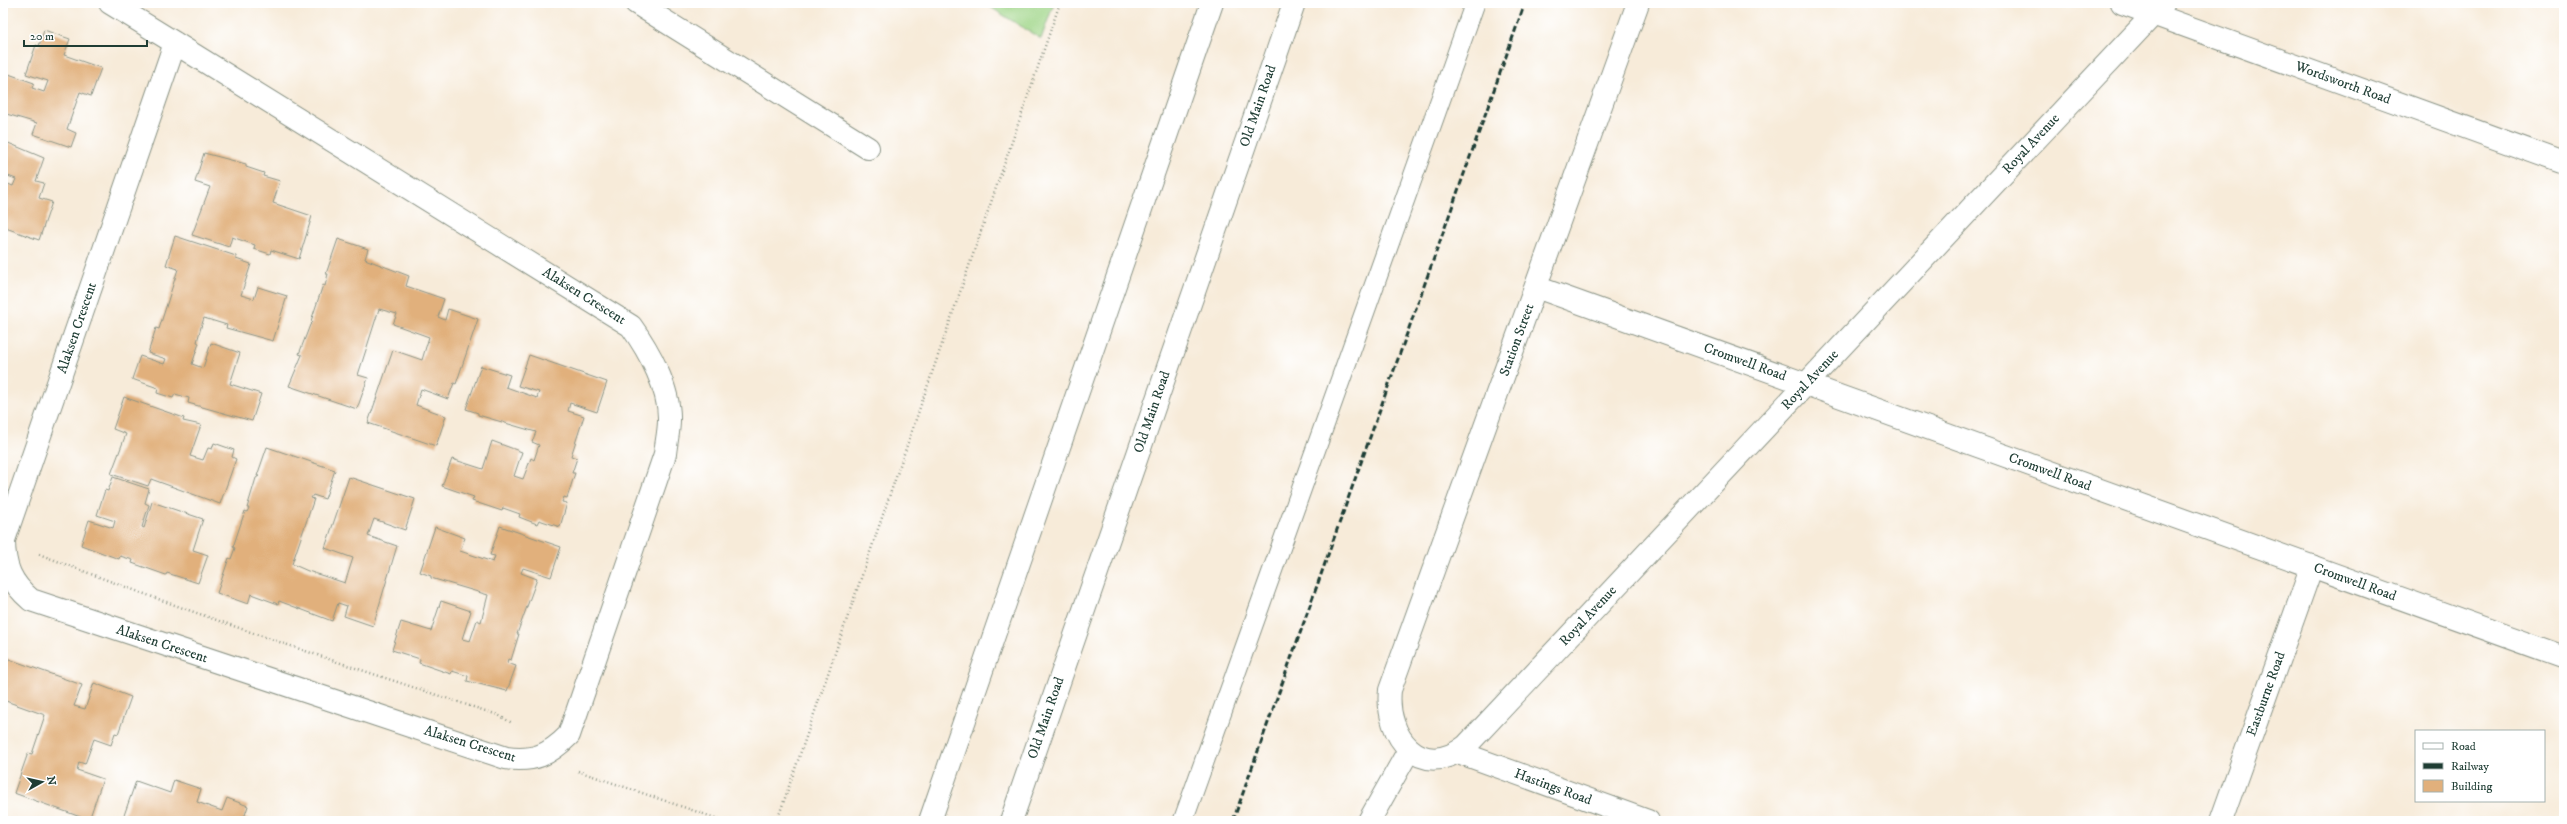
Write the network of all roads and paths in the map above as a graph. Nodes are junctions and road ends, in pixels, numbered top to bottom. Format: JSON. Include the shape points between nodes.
{"nodes":[{"id":1,"x":110,"y":3,"type":"edge"},
{"id":2,"x":636,"y":3,"type":"edge"},
{"id":3,"x":1060,"y":3,"type":"edge"},
{"id":4,"x":1212,"y":3,"type":"edge"},
{"id":5,"x":1294,"y":3,"type":"edge"},
{"id":6,"x":1475,"y":3,"type":"edge"},
{"id":7,"x":1638,"y":3,"type":"edge"},
{"id":8,"x":2122,"y":3,"type":"edge"},
{"id":9,"x":2158,"y":9,"type":"edge"},
{"id":10,"x":175,"y":44,"type":"junction"},
{"id":11,"x":868,"y":148,"type":"dead end"},
{"id":12,"x":2564,"y":163,"type":"edge"},
{"id":13,"x":1536,"y":287,"type":"junction"},
{"id":14,"x":1806,"y":384,"type":"junction"},
{"id":15,"x":2312,"y":566,"type":"junction"},
{"id":16,"x":5,"y":573,"type":"edge"},
{"id":17,"x":2564,"y":657,"type":"edge"},
{"id":18,"x":1409,"y":750,"type":"junction"},
{"id":19,"x":1456,"y":754,"type":"junction"},
{"id":20,"x":3,"y":819,"type":"edge"},
{"id":21,"x":9,"y":821,"type":"edge"},
{"id":22,"x":777,"y":821,"type":"edge"},
{"id":23,"x":930,"y":821,"type":"edge"},
{"id":24,"x":1011,"y":821,"type":"edge"},
{"id":25,"x":1183,"y":821,"type":"edge"},
{"id":26,"x":1369,"y":821,"type":"edge"},
{"id":27,"x":1648,"y":821,"type":"edge"},
{"id":28,"x":2221,"y":821,"type":"edge"}],
"edges":[{"from":1,"to":10,"type":"street","name":"Alaksen Crescent"},
{"from":2,"to":11,"type":"street"},
{"from":3,"to":22,"type":"path"},
{"from":4,"to":23,"type":"street"},
{"from":5,"to":24,"type":"street","name":"Old Main Road"},
{"from":6,"to":25,"type":"lane"},
{"from":7,"to":13,"type":"street","name":"Station Street"},
{"from":8,"to":9,"type":"street","name":"Wordsworth Road"},
{"from":9,"to":12,"type":"street","name":"Wordsworth Road"},
{"from":9,"to":14,"type":"street","name":"Royal Avenue"},
{"from":10,"to":16,"type":"street","name":"Alaksen Crescent","via":[[4,540]]},
{"from":10,"to":16,"type":"street","name":"Alaksen Crescent","via":[[631,326],[648,350],[662,386],[669,419],[665,454],[569,735],[557,748],[525,761],[506,758],[31,600]]},
{"from":13,"to":14,"type":"street","name":"Cromwell Road"},
{"from":13,"to":18,"type":"street","name":"Station Street","via":[[1390,690],[1390,717],[1394,730]]},
{"from":14,"to":15,"type":"street","name":"Cromwell Road"},
{"from":14,"to":19,"type":"street","name":"Royal Avenue"},
{"from":15,"to":17,"type":"street","name":"Cromwell Road"},
{"from":15,"to":28,"type":"street","name":"Eastburne Road"},
{"from":18,"to":19,"type":"street","name":"Hastings Road","via":[[1431,758]]},
{"from":18,"to":26,"type":"street"},
{"from":19,"to":27,"type":"street","name":"Hastings Road"},
{"from":20,"to":21,"type":"path"}]}
